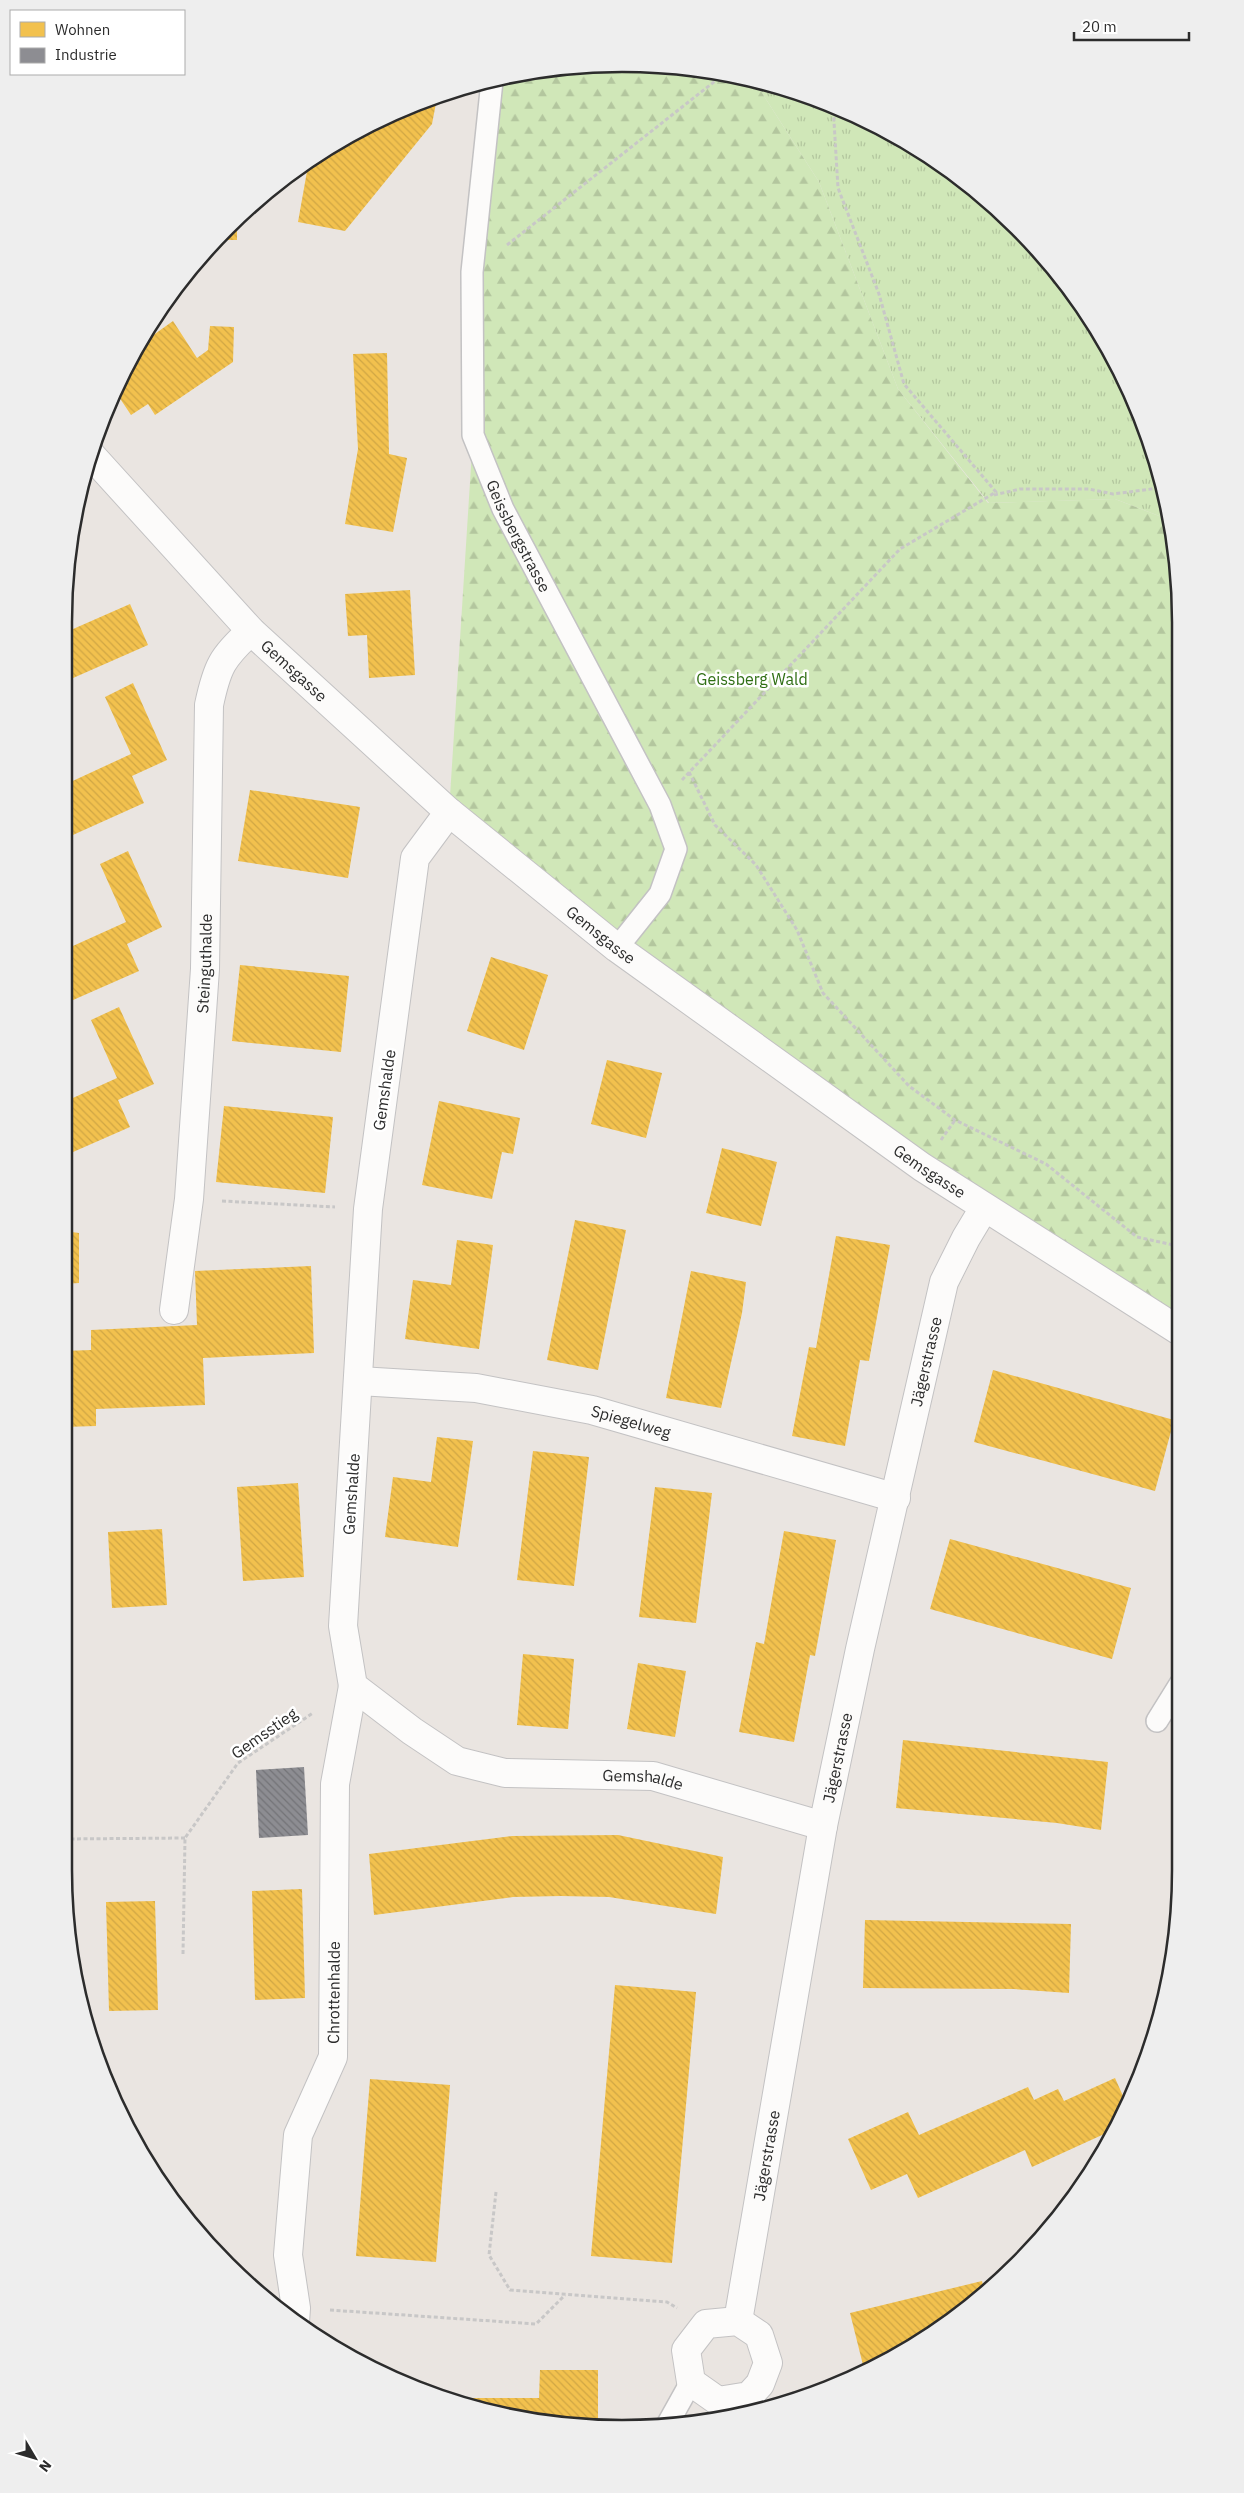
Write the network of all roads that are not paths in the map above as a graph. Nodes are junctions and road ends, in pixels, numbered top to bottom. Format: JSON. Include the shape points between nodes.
{"nodes":[{"id":1,"x":491,"y":88,"type":"edge"},
{"id":2,"x":97,"y":461,"type":"edge"},
{"id":3,"x":251,"y":631,"type":"junction"},
{"id":4,"x":449,"y":812,"type":"junction"},
{"id":5,"x":617,"y":948,"type":"junction"},
{"id":6,"x":984,"y":1208,"type":"junction"},
{"id":7,"x":174,"y":1310,"type":"dead end"},
{"id":8,"x":1172,"y":1326,"type":"edge"},
{"id":9,"x":359,"y":1381,"type":"junction"},
{"id":10,"x":896,"y":1498,"type":"junction"},
{"id":11,"x":353,"y":1686,"type":"junction"},
{"id":12,"x":1172,"y":1697,"type":"edge"},
{"id":13,"x":1157,"y":1721,"type":"dead end"},
{"id":14,"x":823,"y":1826,"type":"junction"},
{"id":15,"x":296,"y":2313,"type":"edge"},
{"id":16,"x":738,"y":2321,"type":"junction"},
{"id":17,"x":691,"y":2382,"type":"junction"},
{"id":18,"x":671,"y":2418,"type":"edge"}],
"edges":[{"from":1,"to":5,"type":"lane","name":"Geissbergstrasse","via":[[472,272],[473,435],[503,509],[660,805],[676,849],[660,894]]},
{"from":2,"to":3,"type":"street","name":"Gemsgasse"},
{"from":3,"to":4,"type":"street","name":"Gemsgasse"},
{"from":3,"to":7,"type":"street","name":"Steinguthalde","via":[[231,649],[215,674],[209,705],[205,969],[189,1199]]},
{"from":4,"to":5,"type":"street","name":"Gemsgasse"},
{"from":4,"to":9,"type":"street","name":"Gemshalde","via":[[415,858],[368,1209]]},
{"from":5,"to":6,"type":"street","name":"Gemsgasse"},
{"from":6,"to":8,"type":"street","name":"Gemsgasse"},
{"from":6,"to":10,"type":"street","name":"Jägerstrasse","via":[[944,1282]]},
{"from":9,"to":10,"type":"street","name":"Spiegelweg","via":[[476,1388],[592,1410]]},
{"from":9,"to":11,"type":"street","name":"Gemshalde","via":[[343,1626]]},
{"from":10,"to":14,"type":"street","name":"Jägerstrasse"},
{"from":11,"to":14,"type":"street","name":"Gemshalde","via":[[457,1761],[505,1773],[653,1776]]},
{"from":11,"to":15,"type":"street","name":"Chrottenhalde","via":[[335,1784],[334,2057],[298,2135],[288,2255]]},
{"from":12,"to":13,"type":"lane"},
{"from":14,"to":16,"type":"street","name":"Jägerstrasse"},
{"from":16,"to":17,"type":"street","via":[[706,2324],[686,2350]]},
{"from":16,"to":17,"type":"street","via":[[759,2335],[768,2363],[760,2384],[749,2396],[718,2401]]},
{"from":17,"to":18,"type":"lane"}]}
